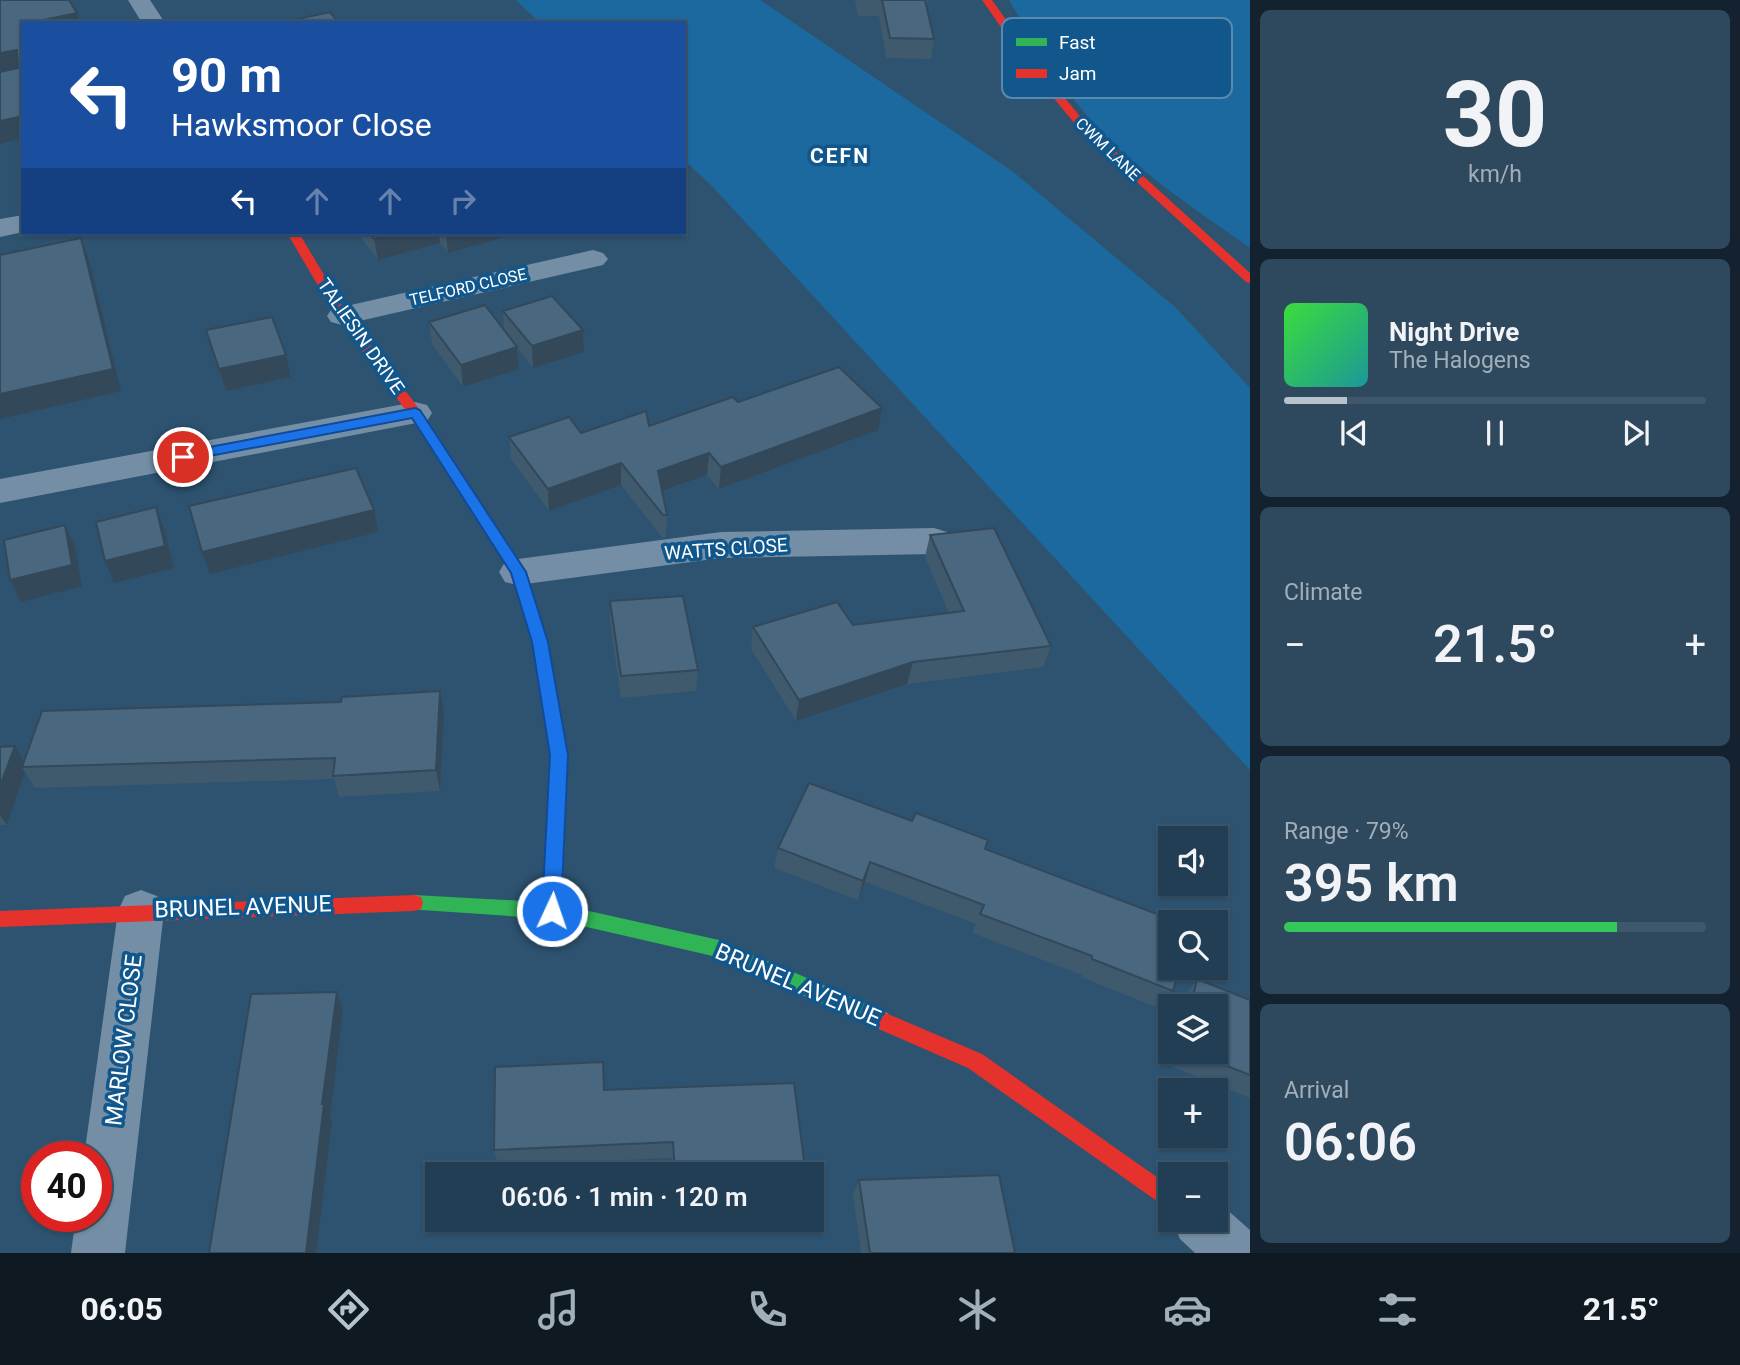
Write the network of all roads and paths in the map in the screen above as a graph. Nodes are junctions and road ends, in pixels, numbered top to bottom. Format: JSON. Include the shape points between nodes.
{"nodes":[{"id":1,"x":139,"y":0,"type":"edge"},
{"id":2,"x":987,"y":0,"type":"edge"},
{"id":3,"x":153,"y":21,"type":"edge"},
{"id":4,"x":1002,"y":21,"type":"edge"},
{"id":5,"x":1059,"y":98,"type":"edge"},
{"id":6,"x":21,"y":223,"type":"edge"},
{"id":7,"x":0,"y":228,"type":"edge"},
{"id":8,"x":294,"y":235,"type":"edge"},
{"id":9,"x":593,"y":259,"type":"dead end"},
{"id":10,"x":1250,"y":279,"type":"edge"},
{"id":11,"x":342,"y":316,"type":"junction"},
{"id":12,"x":415,"y":413,"type":"junction"},
{"id":13,"x":0,"y":491,"type":"edge"},
{"id":14,"x":934,"y":541,"type":"edge"},
{"id":15,"x":518,"y":572,"type":"junction"},
{"id":16,"x":141,"y":911,"type":"junction"},
{"id":17,"x":552,"y":911,"type":"junction"},
{"id":18,"x":0,"y":919,"type":"edge"},
{"id":19,"x":1158,"y":1191,"type":"edge"},
{"id":20,"x":1212,"y":1232,"type":"edge"},
{"id":21,"x":98,"y":1253,"type":"edge"},
{"id":22,"x":1236,"y":1253,"type":"edge"}],
"edges":[{"from":1,"to":3,"type":"street"},
{"from":2,"to":4,"type":"street","name":"CWM LANE"},
{"from":5,"to":10,"type":"street","name":"CWM LANE","via":[[1084,128]]},
{"from":6,"to":7,"type":"street"},
{"from":8,"to":11,"type":"street","name":"TALIESIN DRIVE"},
{"from":9,"to":11,"type":"street","name":"TELFORD CLOSE"},
{"from":11,"to":12,"type":"street","name":"TALIESIN DRIVE"},
{"from":12,"to":13,"type":"street"},
{"from":12,"to":15,"type":"street","name":"TALIESIN DRIVE"},
{"from":14,"to":15,"type":"street","name":"WATTS CLOSE","via":[[721,545]]},
{"from":15,"to":17,"type":"street","name":"TALIESIN DRIVE","via":[[540,642],[559,755]]},
{"from":16,"to":17,"type":"street","name":"BRUNEL AVENUE","via":[[392,902]]},
{"from":16,"to":18,"type":"street","name":"BRUNEL AVENUE"},
{"from":16,"to":21,"type":"street","name":"MARLOW CLOSE"},
{"from":17,"to":19,"type":"street","name":"BRUNEL AVENUE","via":[[719,949],[975,1061]]},
{"from":20,"to":22,"type":"street"}]}
